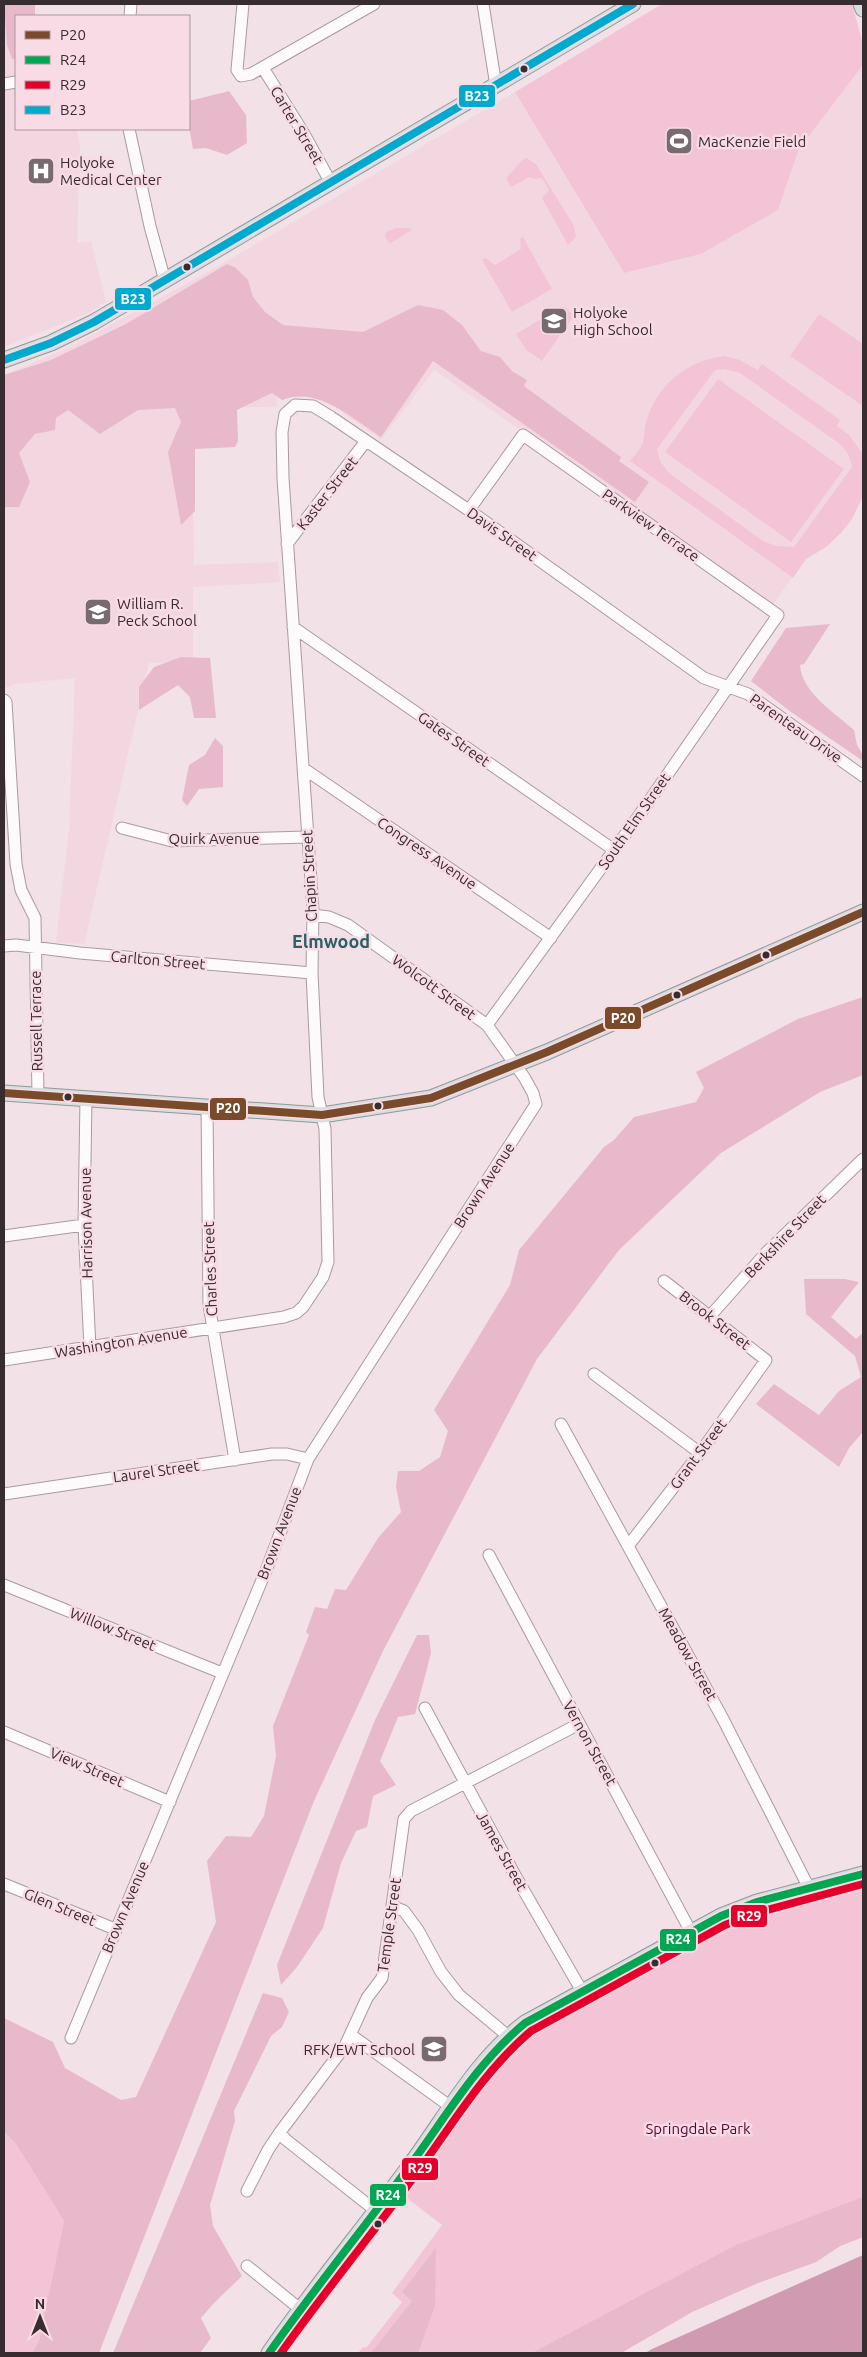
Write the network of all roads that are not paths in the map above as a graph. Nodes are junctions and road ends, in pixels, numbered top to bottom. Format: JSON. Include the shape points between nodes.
{"nodes":[{"id":1,"x":243,"y":4,"type":"edge"},
{"id":2,"x":374,"y":4,"type":"edge"},
{"id":3,"x":483,"y":4,"type":"edge"},
{"id":4,"x":633,"y":4,"type":"edge"},
{"id":5,"x":861,"y":4,"type":"edge"},
{"id":6,"x":863,"y":9,"type":"edge"},
{"id":7,"x":263,"y":68,"type":"junction"},
{"id":8,"x":496,"y":86,"type":"junction"},
{"id":9,"x":129,"y":130,"type":"edge"},
{"id":10,"x":331,"y":183,"type":"junction"},
{"id":11,"x":165,"y":281,"type":"junction"},
{"id":12,"x":4,"y":360,"type":"edge"},
{"id":13,"x":282,"y":428,"type":"joint"},
{"id":14,"x":366,"y":441,"type":"junction"},
{"id":15,"x":469,"y":510,"type":"junction"},
{"id":16,"x":287,"y":544,"type":"junction"},
{"id":17,"x":778,"y":615,"type":"joint"},
{"id":18,"x":293,"y":627,"type":"junction"},
{"id":19,"x":726,"y":687,"type":"junction"},
{"id":20,"x":5,"y":701,"type":"edge"},
{"id":21,"x":303,"y":768,"type":"junction"},
{"id":22,"x":863,"y":776,"type":"edge"},
{"id":23,"x":9,"y":809,"type":"edge"},
{"id":24,"x":122,"y":828,"type":"dead end"},
{"id":25,"x":308,"y":837,"type":"junction"},
{"id":26,"x":614,"y":850,"type":"junction"},
{"id":27,"x":863,"y":912,"type":"edge"},
{"id":28,"x":312,"y":915,"type":"junction"},
{"id":29,"x":551,"y":938,"type":"junction"},
{"id":30,"x":4,"y":946,"type":"edge"},
{"id":31,"x":35,"y":947,"type":"junction"},
{"id":32,"x":312,"y":973,"type":"junction"},
{"id":33,"x":487,"y":1025,"type":"junction"},
{"id":34,"x":514,"y":1066,"type":"junction"},
{"id":35,"x":4,"y":1093,"type":"edge"},
{"id":36,"x":38,"y":1095,"type":"junction"},
{"id":37,"x":86,"y":1098,"type":"junction"},
{"id":38,"x":208,"y":1106,"type":"junction"},
{"id":39,"x":322,"y":1115,"type":"junction"},
{"id":40,"x":863,"y":1159,"type":"edge"},
{"id":41,"x":84,"y":1225,"type":"junction"},
{"id":42,"x":4,"y":1236,"type":"edge"},
{"id":43,"x":664,"y":1281,"type":"dead end"},
{"id":44,"x":296,"y":1313,"type":"joint"},
{"id":45,"x":711,"y":1315,"type":"junction"},
{"id":46,"x":212,"y":1327,"type":"junction"},
{"id":47,"x":90,"y":1348,"type":"junction"},
{"id":48,"x":4,"y":1360,"type":"edge"},
{"id":49,"x":766,"y":1360,"type":"joint"},
{"id":50,"x":594,"y":1374,"type":"dead end"},
{"id":51,"x":561,"y":1424,"type":"dead end"},
{"id":52,"x":700,"y":1453,"type":"junction"},
{"id":53,"x":308,"y":1459,"type":"junction"},
{"id":54,"x":234,"y":1460,"type":"junction"},
{"id":55,"x":4,"y":1494,"type":"edge"},
{"id":56,"x":628,"y":1546,"type":"junction"},
{"id":57,"x":489,"y":1555,"type":"dead end"},
{"id":58,"x":4,"y":1585,"type":"edge"},
{"id":59,"x":222,"y":1673,"type":"junction"},
{"id":60,"x":426,"y":1708,"type":"dead end"},
{"id":61,"x":578,"y":1724,"type":"junction"},
{"id":62,"x":4,"y":1732,"type":"edge"},
{"id":63,"x":464,"y":1783,"type":"junction"},
{"id":64,"x":170,"y":1802,"type":"junction"},
{"id":65,"x":863,"y":1874,"type":"edge"},
{"id":66,"x":4,"y":1884,"type":"edge"},
{"id":67,"x":809,"y":1888,"type":"junction"},
{"id":68,"x":392,"y":1906,"type":"junction"},
{"id":69,"x":115,"y":1929,"type":"junction"},
{"id":70,"x":691,"y":1932,"type":"junction"},
{"id":71,"x":583,"y":1993,"type":"junction"},
{"id":72,"x":351,"y":2035,"type":"junction"},
{"id":73,"x":508,"y":2036,"type":"junction"},
{"id":74,"x":71,"y":2038,"type":"dead end"},
{"id":75,"x":451,"y":2107,"type":"junction"},
{"id":76,"x":280,"y":2132,"type":"junction"},
{"id":77,"x":247,"y":2191,"type":"dead end"},
{"id":78,"x":376,"y":2211,"type":"junction"},
{"id":79,"x":247,"y":2266,"type":"dead end"},
{"id":80,"x":300,"y":2309,"type":"junction"},
{"id":81,"x":269,"y":2353,"type":"edge"}],
"edges":[{"from":1,"to":7,"type":"street","via":[[237,70],[241,76]]},
{"from":2,"to":7,"type":"street"},
{"from":3,"to":8,"type":"street"},
{"from":4,"to":8,"type":"main road"},
{"from":5,"to":6,"type":"main road"},
{"from":7,"to":10,"type":"street","name":"Carter Street"},
{"from":8,"to":10,"type":"main road"},
{"from":9,"to":11,"type":"street"},
{"from":10,"to":11,"type":"main road"},
{"from":11,"to":12,"type":"main road","via":[[70,335]]},
{"from":13,"to":14,"type":"street","name":"Davis Street","via":[[285,414],[295,406],[313,406]]},
{"from":13,"to":16,"type":"street","name":"Chapin Street"},
{"from":14,"to":15,"type":"street","name":"Davis Street"},
{"from":14,"to":16,"type":"street","name":"Kaster Street"},
{"from":15,"to":17,"type":"street","name":"Parkview Terrace","via":[[523,435]]},
{"from":15,"to":19,"type":"street","name":"Davis Street","via":[[704,678]]},
{"from":16,"to":18,"type":"street","name":"Chapin Street"},
{"from":17,"to":19,"type":"street","name":"South Elm Street"},
{"from":18,"to":21,"type":"street","name":"Chapin Street"},
{"from":18,"to":26,"type":"street","name":"Gates Street"},
{"from":19,"to":22,"type":"street","name":"Parenteau Drive","via":[[748,694]]},
{"from":19,"to":26,"type":"street","name":"South Elm Street"},
{"from":20,"to":23,"type":"street","name":"Russell Terrace"},
{"from":21,"to":25,"type":"street","name":"Chapin Street"},
{"from":21,"to":29,"type":"street","name":"Congress Avenue"},
{"from":23,"to":31,"type":"street","name":"Russell Terrace","via":[[21,890],[35,918]]},
{"from":24,"to":25,"type":"street","name":"Quirk Avenue","via":[[172,841]]},
{"from":25,"to":28,"type":"street","name":"Chapin Street"},
{"from":26,"to":29,"type":"street","name":"South Elm Street"},
{"from":27,"to":34,"type":"main road"},
{"from":28,"to":32,"type":"street","name":"Chapin Street"},
{"from":28,"to":33,"type":"street","name":"Wolcott Street","via":[[329,917],[348,925]]},
{"from":29,"to":33,"type":"street","name":"South Elm Street"},
{"from":30,"to":31,"type":"street","name":"Carlton Street"},
{"from":31,"to":32,"type":"street","name":"Carlton Street"},
{"from":31,"to":36,"type":"street","name":"Russell Terrace"},
{"from":32,"to":39,"type":"street","name":"Chapin Street","via":[[318,1097]]},
{"from":33,"to":34,"type":"street","name":"Wolcott Street"},
{"from":34,"to":39,"type":"main road","via":[[431,1098]]},
{"from":34,"to":53,"type":"street","name":"Brown Avenue","via":[[533,1093],[536,1104]]},
{"from":35,"to":36,"type":"main road"},
{"from":36,"to":37,"type":"main road"},
{"from":37,"to":38,"type":"main road"},
{"from":37,"to":41,"type":"street","name":"Harrison Avenue"},
{"from":38,"to":39,"type":"main road"},
{"from":38,"to":46,"type":"street","name":"Charles Street","via":[[209,1305]]},
{"from":39,"to":44,"type":"street","name":"Chapin Street","via":[[328,1262],[323,1277],[304,1307]]},
{"from":40,"to":45,"type":"street","name":"Berkshire Street","via":[[779,1240]]},
{"from":41,"to":42,"type":"street"},
{"from":41,"to":47,"type":"street","name":"Harrison Avenue"},
{"from":43,"to":45,"type":"street","name":"Brook Street"},
{"from":44,"to":46,"type":"street","name":"Washington Avenue","via":[[266,1322]]},
{"from":45,"to":49,"type":"street","name":"Brook Street"},
{"from":46,"to":47,"type":"street","name":"Washington Avenue"},
{"from":46,"to":54,"type":"street","name":"Charles Street"},
{"from":47,"to":48,"type":"street","name":"Washington Avenue"},
{"from":49,"to":52,"type":"street","name":"Grant Street"},
{"from":50,"to":52,"type":"street"},
{"from":51,"to":56,"type":"street","name":"Meadow Street"},
{"from":52,"to":56,"type":"street","name":"Grant Street"},
{"from":53,"to":54,"type":"street","name":"Laurel Street","via":[[279,1454]]},
{"from":53,"to":59,"type":"street","name":"Brown Avenue","via":[[267,1568]]},
{"from":54,"to":55,"type":"street","name":"Laurel Street"},
{"from":56,"to":67,"type":"street","name":"Meadow Street","via":[[723,1719]]},
{"from":57,"to":61,"type":"street","name":"Vernon Street"},
{"from":58,"to":59,"type":"street","name":"Willow Street"},
{"from":59,"to":64,"type":"street","name":"Brown Avenue"},
{"from":60,"to":63,"type":"street","name":"James Street"},
{"from":61,"to":63,"type":"street","name":"Temple Street"},
{"from":61,"to":70,"type":"street","name":"Vernon Street"},
{"from":62,"to":64,"type":"street","name":"View Street"},
{"from":63,"to":68,"type":"street","name":"Temple Street","via":[[411,1811],[404,1819]]},
{"from":63,"to":71,"type":"street","name":"James Street"},
{"from":64,"to":69,"type":"street","name":"Brown Avenue"},
{"from":65,"to":67,"type":"main road"},
{"from":66,"to":69,"type":"street","name":"Glen Street"},
{"from":67,"to":70,"type":"main road","via":[[757,1902],[720,1916]]},
{"from":68,"to":72,"type":"street","name":"Temple Street","via":[[382,1978],[366,1998]]},
{"from":68,"to":73,"type":"street","via":[[404,1911],[459,1995]]},
{"from":69,"to":74,"type":"street","name":"Brown Avenue"},
{"from":70,"to":71,"type":"main road"},
{"from":71,"to":73,"type":"main road","via":[[525,2023]]},
{"from":72,"to":75,"type":"street"},
{"from":72,"to":76,"type":"street","name":"Temple Street"},
{"from":73,"to":75,"type":"main road","via":[[478,2069]]},
{"from":75,"to":78,"type":"main road"},
{"from":76,"to":77,"type":"street","name":"Temple Street"},
{"from":76,"to":78,"type":"street"},
{"from":78,"to":80,"type":"main road"},
{"from":79,"to":80,"type":"street"},
{"from":80,"to":81,"type":"main road"}]}
